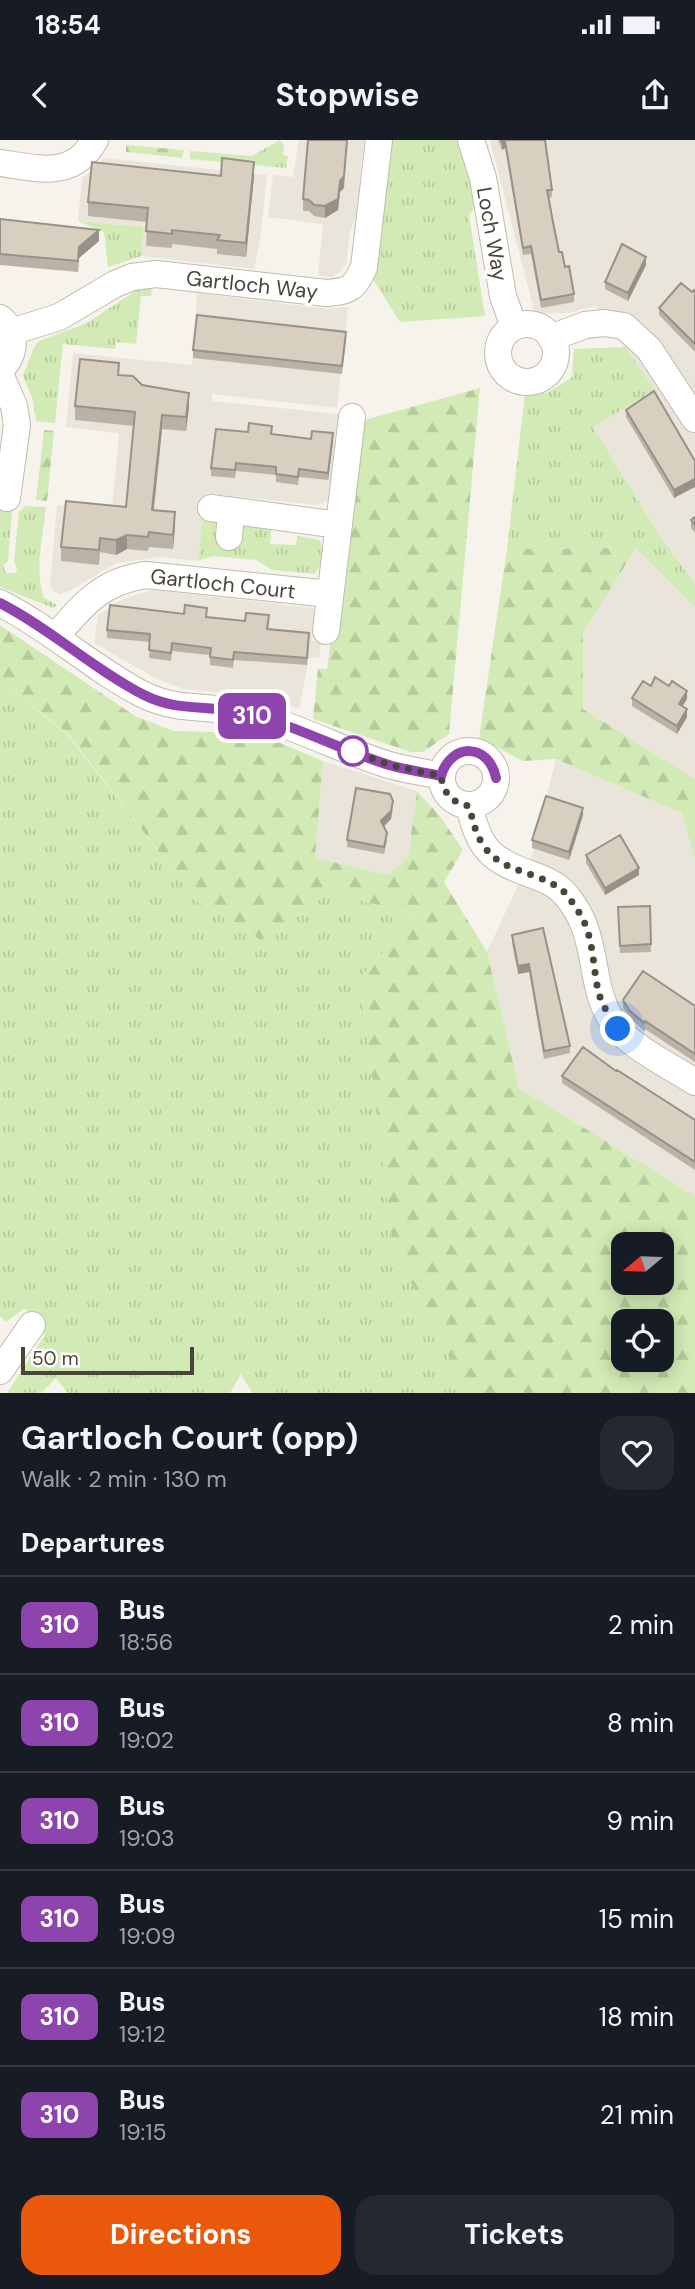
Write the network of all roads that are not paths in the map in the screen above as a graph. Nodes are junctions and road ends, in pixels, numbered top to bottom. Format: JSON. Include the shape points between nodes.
{"nodes":[{"id":1,"x":95,"y":140,"type":"edge"},
{"id":2,"x":379,"y":140,"type":"edge"},
{"id":3,"x":471,"y":140,"type":"edge"},
{"id":4,"x":0,"y":163,"type":"edge"},
{"id":5,"x":6,"y":325,"type":"edge"},
{"id":6,"x":514,"y":327,"type":"junction"},
{"id":7,"x":551,"y":338,"type":"junction"},
{"id":8,"x":0,"y":372,"type":"edge"},
{"id":9,"x":352,"y":417,"type":"dead end"},
{"id":10,"x":695,"y":419,"type":"edge"},
{"id":11,"x":7,"y":498,"type":"dead end"},
{"id":12,"x":339,"y":525,"type":"junction"},
{"id":13,"x":229,"y":537,"type":"dead end"},
{"id":14,"x":330,"y":594,"type":"junction"},
{"id":15,"x":0,"y":603,"type":"edge"},
{"id":16,"x":326,"y":631,"type":"dead end"},
{"id":17,"x":55,"y":637,"type":"junction"},
{"id":18,"x":441,"y":776,"type":"junction"},
{"id":19,"x":469,"y":806,"type":"junction"},
{"id":20,"x":695,"y":1082,"type":"edge"},
{"id":21,"x":32,"y":1325,"type":"dead end"},
{"id":22,"x":0,"y":1371,"type":"edge"}],
"edges":[{"from":1,"to":4,"type":"street","via":[[79,160],[65,167],[50,170]]},
{"from":2,"to":5,"type":"street","name":"Gartloch Way","via":[[364,267],[351,289],[326,293],[156,274],[123,281],[59,317]]},
{"from":3,"to":6,"type":"street","name":"Loch Way","via":[[483,178],[503,296]]},
{"from":5,"to":8,"type":"street","via":[[12,354]]},
{"from":6,"to":7,"type":"street","via":[[530,324]]},
{"from":6,"to":7,"type":"street","via":[[501,340],[498,357],[506,373],[522,382],[548,373],[555,356]]},
{"from":7,"to":10,"type":"street","via":[[585,325],[624,326],[649,349]]},
{"from":8,"to":11,"type":"street","via":[[17,425]]},
{"from":9,"to":12,"type":"street"},
{"from":12,"to":13,"type":"street","via":[[221,510]]},
{"from":12,"to":14,"type":"street"},
{"from":14,"to":16,"type":"street"},
{"from":14,"to":17,"type":"street","name":"Gartloch Court","via":[[131,577],[93,594]]},
{"from":15,"to":17,"type":"street"},
{"from":17,"to":18,"type":"street","via":[[147,696],[178,707],[233,710],[389,765]]},
{"from":18,"to":19,"type":"street","via":[[448,797]]},
{"from":18,"to":19,"type":"street","via":[[444,766],[459,752],[479,752],[488,758],[494,767],[495,788],[489,797]]},
{"from":19,"to":20,"type":"street","via":[[485,849],[508,867],[563,891],[578,910],[589,934],[598,992],[618,1029]]},
{"from":21,"to":22,"type":"street"}]}
